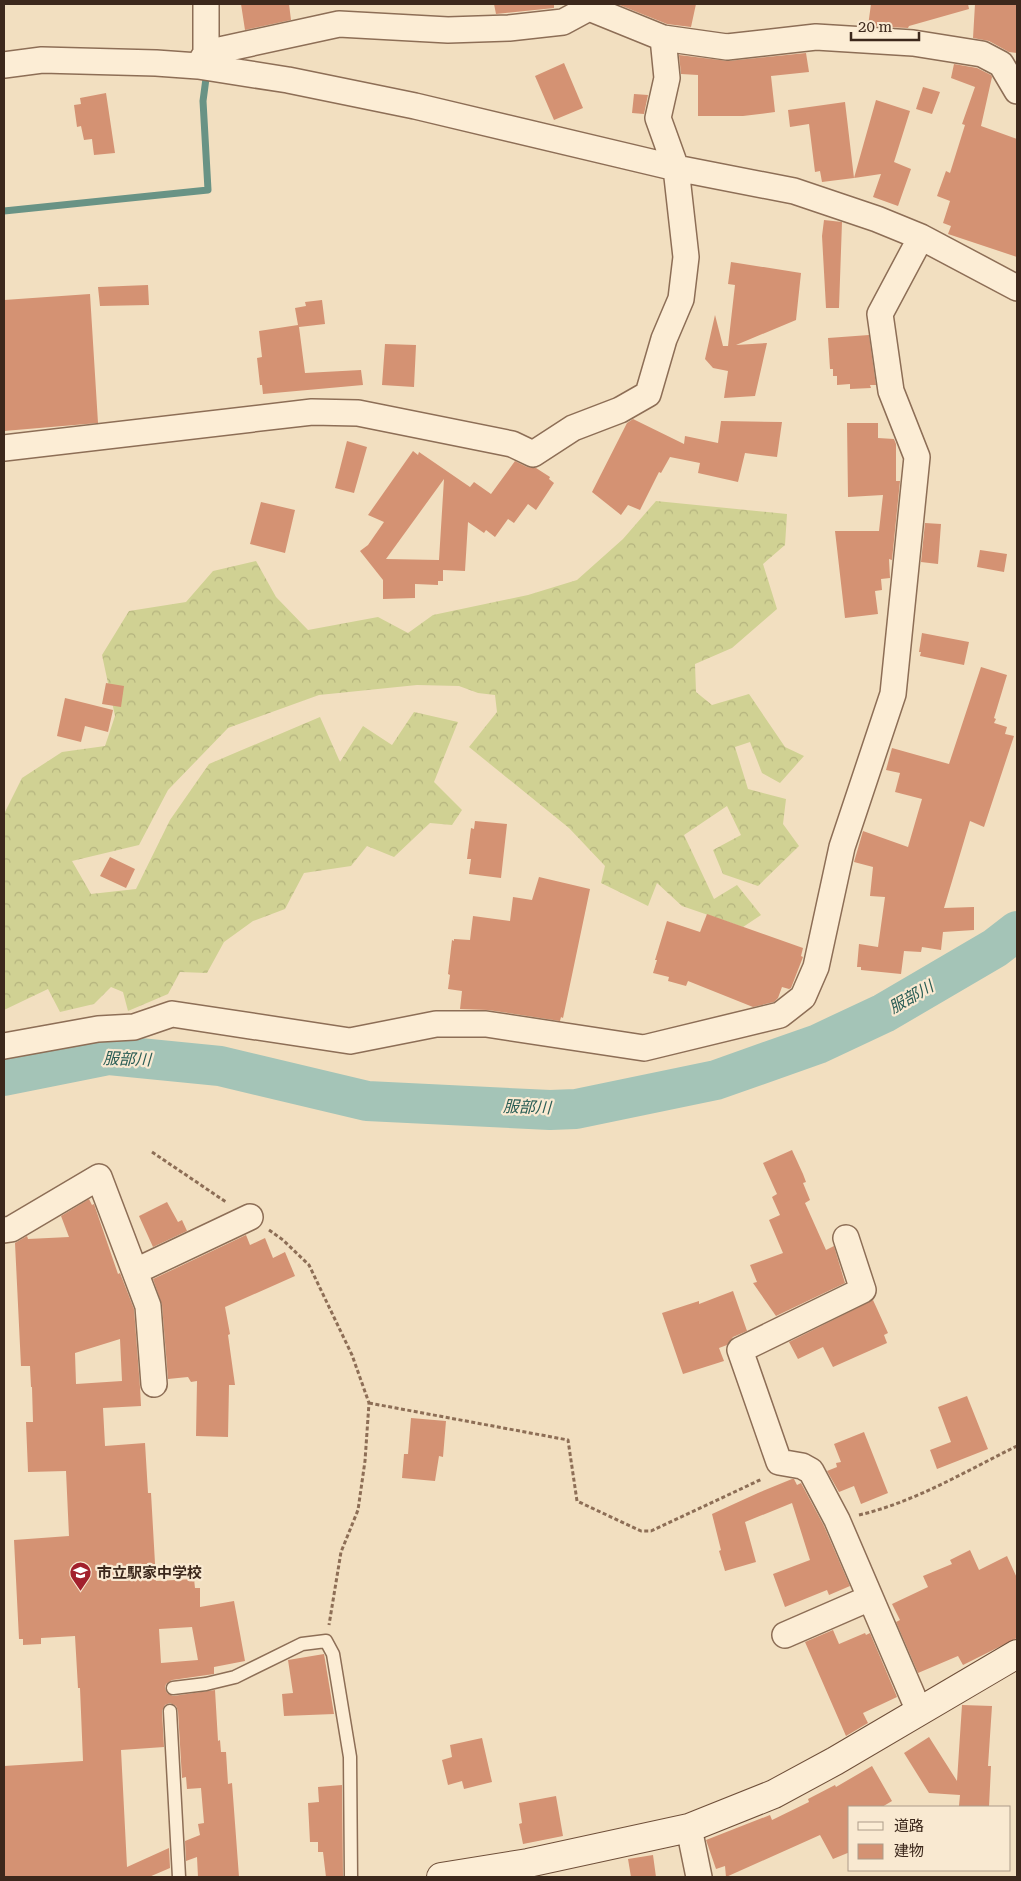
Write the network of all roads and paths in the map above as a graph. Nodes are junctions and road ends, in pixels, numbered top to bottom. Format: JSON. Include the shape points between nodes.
{"nodes":[{"id":1,"x":206,"y":4,"type":"edge"},
{"id":2,"x":589,"y":6,"type":"edge"},
{"id":3,"x":662,"y":38,"type":"junction"},
{"id":4,"x":202,"y":60,"type":"junction"},
{"id":5,"x":4,"y":65,"type":"edge"},
{"id":6,"x":1009,"y":65,"type":"edge"},
{"id":7,"x":1017,"y":91,"type":"edge"},
{"id":8,"x":676,"y":168,"type":"junction"},
{"id":9,"x":921,"y":236,"type":"junction"},
{"id":10,"x":1017,"y":288,"type":"edge"},
{"id":11,"x":4,"y":448,"type":"edge"},
{"id":12,"x":4,"y":1046,"type":"edge"},
{"id":13,"x":152,"y":1152,"type":"dead end"},
{"id":14,"x":250,"y":1217,"type":"junction"},
{"id":15,"x":4,"y":1230,"type":"edge"},
{"id":16,"x":846,"y":1238,"type":"dead end"},
{"id":17,"x":136,"y":1271,"type":"junction"},
{"id":18,"x":154,"y":1384,"type":"dead end"},
{"id":19,"x":369,"y":1403,"type":"junction"},
{"id":20,"x":1017,"y":1446,"type":"edge"},
{"id":21,"x":785,"y":1463,"type":"junction"},
{"id":22,"x":836,"y":1520,"type":"junction"},
{"id":23,"x":870,"y":1598,"type":"junction"},
{"id":24,"x":785,"y":1636,"type":"dead end"},
{"id":25,"x":326,"y":1641,"type":"junction"},
{"id":26,"x":1017,"y":1654,"type":"edge"},
{"id":27,"x":174,"y":1688,"type":"dead end"},
{"id":28,"x":170,"y":1711,"type":"dead end"},
{"id":29,"x":919,"y":1712,"type":"junction"},
{"id":30,"x":689,"y":1828,"type":"junction"},
{"id":31,"x":178,"y":1877,"type":"edge"},
{"id":32,"x":352,"y":1877,"type":"edge"},
{"id":33,"x":441,"y":1877,"type":"edge"},
{"id":34,"x":699,"y":1877,"type":"edge"}],
"edges":[{"from":1,"to":4,"type":"street"},
{"from":2,"to":3,"type":"street"},
{"from":2,"to":4,"type":"street","via":[[562,22],[509,28],[448,30],[339,24]]},
{"from":3,"to":6,"type":"street","via":[[727,47],[816,37],[913,43],[982,54]]},
{"from":3,"to":8,"type":"street","via":[[667,78],[658,118]]},
{"from":4,"to":5,"type":"street","via":[[156,63],[42,60]]},
{"from":4,"to":8,"type":"street"},
{"from":6,"to":7,"type":"street"},
{"from":8,"to":9,"type":"street","via":[[794,191]]},
{"from":8,"to":11,"type":"street","via":[[686,257],[681,299],[664,339],[648,394],[620,410],[574,428],[533,454],[512,444],[358,413],[312,412]]},
{"from":9,"to":10,"type":"street"},
{"from":9,"to":12,"type":"street","via":[[880,314],[891,391],[917,457],[893,694],[842,847],[816,967],[803,997],[780,1016],[644,1048],[486,1024],[436,1024],[350,1041],[172,1014],[134,1027],[98,1029]]},
{"from":13,"to":14,"type":"path"},
{"from":14,"to":17,"type":"street"},
{"from":14,"to":19,"type":"path","via":[[283,1240],[308,1265],[352,1355]]},
{"from":15,"to":17,"type":"street","via":[[11,1229],[99,1177]]},
{"from":16,"to":21,"type":"street","via":[[862,1290],[740,1350],[779,1462]]},
{"from":17,"to":18,"type":"street","via":[[148,1306]]},
{"from":19,"to":21,"type":"path","via":[[568,1440],[577,1501],[641,1531],[651,1531],[782,1470]]},
{"from":19,"to":25,"type":"path","via":[[358,1510],[341,1552]]},
{"from":20,"to":22,"type":"path","via":[[886,1508]]},
{"from":21,"to":22,"type":"street","via":[[811,1471]]},
{"from":22,"to":23,"type":"street"},
{"from":23,"to":24,"type":"street"},
{"from":23,"to":29,"type":"street"},
{"from":25,"to":27,"type":"lane","via":[[302,1644],[234,1677]]},
{"from":25,"to":32,"type":"lane","via":[[334,1654],[350,1756]]},
{"from":26,"to":29,"type":"street"},
{"from":28,"to":31,"type":"lane"},
{"from":29,"to":30,"type":"street","via":[[774,1794]]},
{"from":30,"to":33,"type":"street","via":[[528,1863]]},
{"from":30,"to":34,"type":"street"}]}
